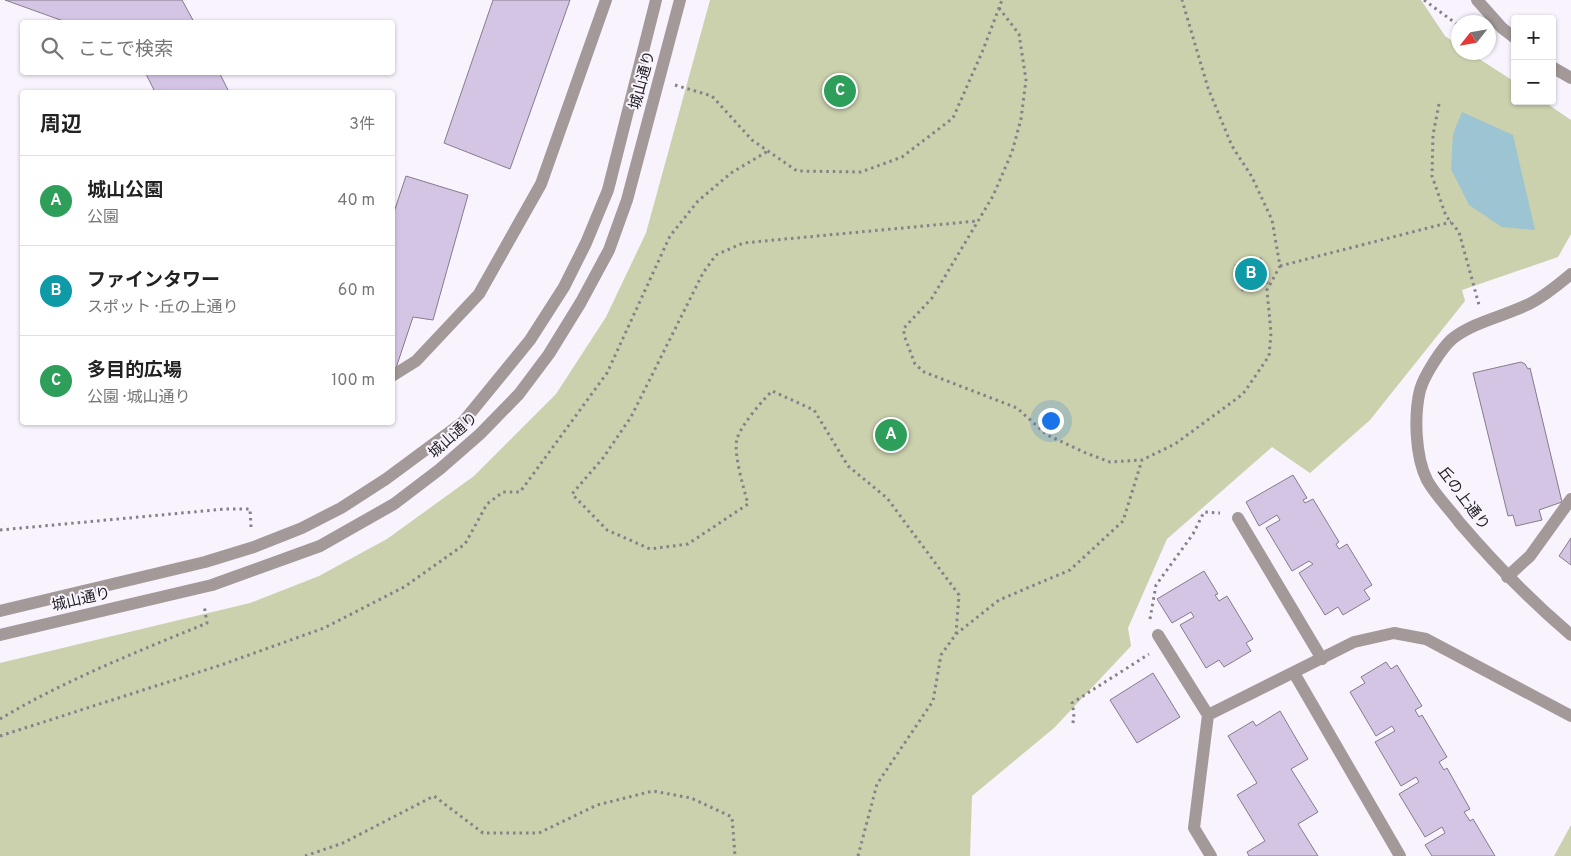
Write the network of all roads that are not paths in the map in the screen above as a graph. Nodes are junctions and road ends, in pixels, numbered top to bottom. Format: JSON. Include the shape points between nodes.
{"nodes":[{"id":1,"x":606,"y":0,"type":"edge"},
{"id":2,"x":656,"y":0,"type":"edge"},
{"id":3,"x":680,"y":0,"type":"edge"},
{"id":4,"x":1476,"y":0,"type":"edge"},
{"id":5,"x":1511,"y":35,"type":"edge"},
{"id":6,"x":1556,"y":70,"type":"edge"},
{"id":7,"x":1571,"y":78,"type":"edge"},
{"id":8,"x":1571,"y":274,"type":"edge"},
{"id":9,"x":395,"y":374,"type":"edge"},
{"id":10,"x":1571,"y":499,"type":"edge"},
{"id":11,"x":1238,"y":518,"type":"road end"},
{"id":12,"x":1507,"y":577,"type":"junction"},
{"id":13,"x":0,"y":611,"type":"edge"},
{"id":14,"x":0,"y":635,"type":"edge"},
{"id":15,"x":1571,"y":635,"type":"edge"},
{"id":16,"x":1161,"y":640,"type":"road end"},
{"id":17,"x":1322,"y":659,"type":"junction"},
{"id":18,"x":1294,"y":673,"type":"junction"},
{"id":19,"x":1208,"y":715,"type":"junction"},
{"id":20,"x":1571,"y":716,"type":"edge"},
{"id":21,"x":1211,"y":856,"type":"edge"},
{"id":22,"x":1400,"y":856,"type":"edge"}],
"edges":[{"from":1,"to":9,"type":"street","via":[[541,184],[479,294],[416,361]]},
{"from":2,"to":13,"type":"street","name":"城山通り","via":[[608,190],[586,243],[564,287],[530,340],[462,422],[386,479],[342,508],[302,528],[205,562]]},
{"from":3,"to":14,"type":"street","name":"城山通り","via":[[627,200],[609,250],[548,354],[519,394],[480,434],[394,504],[320,546],[212,585]]},
{"from":4,"to":5,"type":"street"},
{"from":6,"to":7,"type":"street"},
{"from":8,"to":12,"type":"street","name":"丘の上通り","via":[[1530,303],[1468,329],[1451,340],[1420,389],[1416,430],[1426,479]]},
{"from":10,"to":12,"type":"street","via":[[1530,556]]},
{"from":11,"to":17,"type":"street"},
{"from":12,"to":15,"type":"street","name":"丘の上通り"},
{"from":16,"to":19,"type":"street"},
{"from":17,"to":18,"type":"street"},
{"from":17,"to":20,"type":"street","via":[[1354,642],[1394,633],[1426,640]]},
{"from":18,"to":19,"type":"street"},
{"from":18,"to":22,"type":"street"},
{"from":19,"to":21,"type":"street","via":[[1194,828]]}]}
